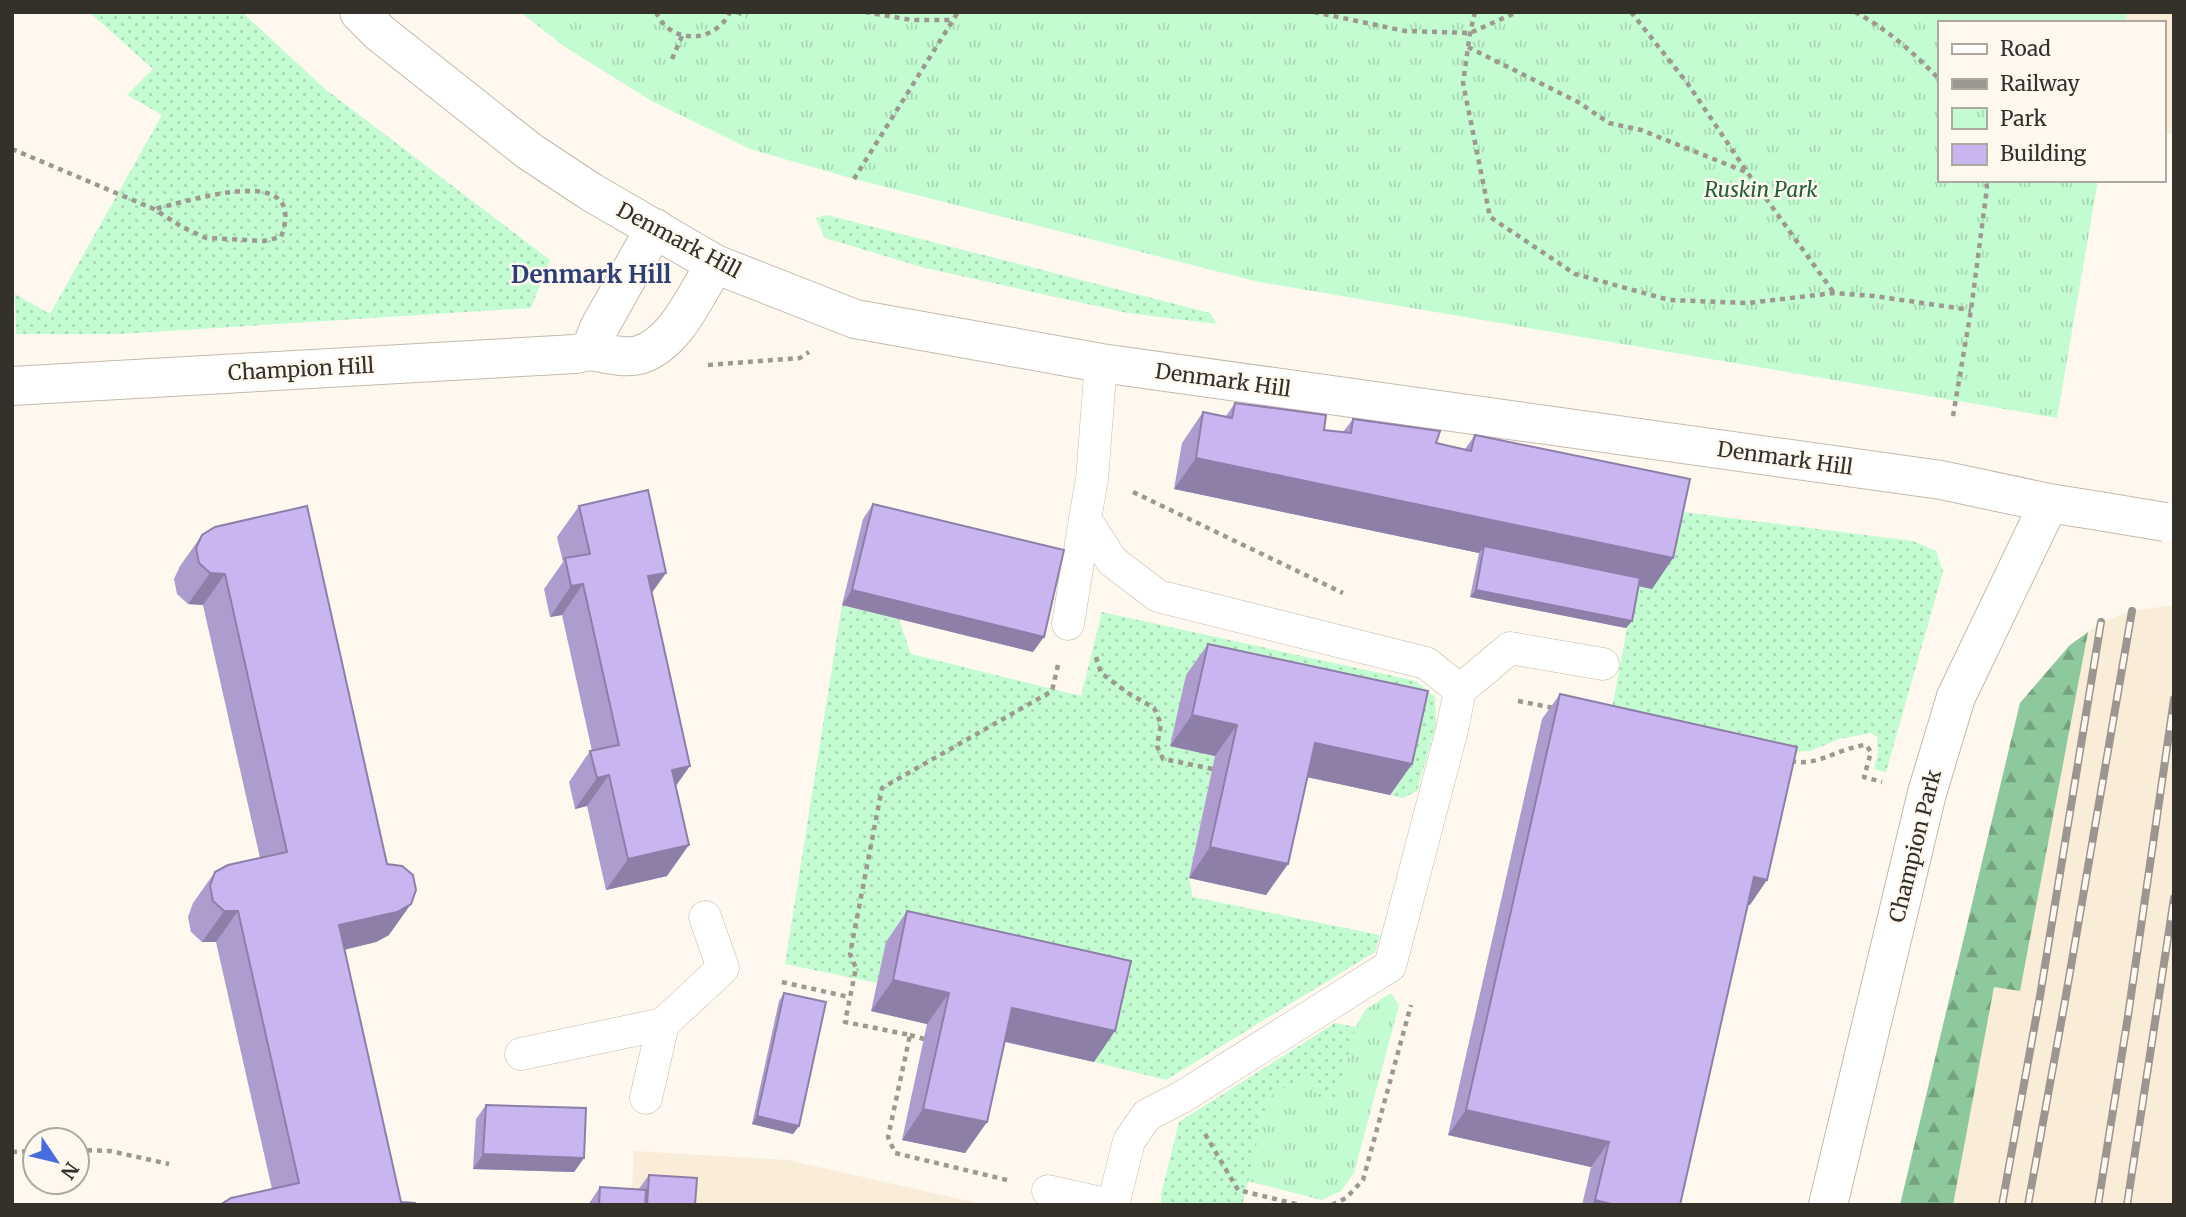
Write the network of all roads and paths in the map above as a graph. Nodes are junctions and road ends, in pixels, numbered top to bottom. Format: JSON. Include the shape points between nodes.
{"nodes":[{"id":1,"x":359,"y":12,"type":"edge"},
{"id":2,"x":656,"y":12,"type":"edge"},
{"id":3,"x":730,"y":12,"type":"edge"},
{"id":4,"x":737,"y":12,"type":"edge"},
{"id":5,"x":865,"y":12,"type":"edge"},
{"id":6,"x":958,"y":12,"type":"edge"},
{"id":7,"x":1314,"y":12,"type":"edge"},
{"id":8,"x":1475,"y":12,"type":"edge"},
{"id":9,"x":1517,"y":12,"type":"edge"},
{"id":10,"x":1631,"y":12,"type":"edge"},
{"id":11,"x":1855,"y":12,"type":"edge"},
{"id":12,"x":747,"y":16,"type":"dead end"},
{"id":13,"x":954,"y":20,"type":"junction"},
{"id":14,"x":1470,"y":33,"type":"junction"},
{"id":15,"x":682,"y":36,"type":"junction"},
{"id":16,"x":1468,"y":47,"type":"junction"},
{"id":17,"x":673,"y":59,"type":"dead end"},
{"id":18,"x":1938,"y":78,"type":"edge"},
{"id":19,"x":12,"y":149,"type":"edge"},
{"id":20,"x":1747,"y":172,"type":"junction"},
{"id":21,"x":853,"y":179,"type":"dead end"},
{"id":22,"x":1986,"y":182,"type":"edge"},
{"id":23,"x":154,"y":209,"type":"junction"},
{"id":24,"x":655,"y":228,"type":"junction"},
{"id":25,"x":715,"y":264,"type":"junction"},
{"id":26,"x":1834,"y":293,"type":"junction"},
{"id":27,"x":1971,"y":310,"type":"junction"},
{"id":28,"x":855,"y":319,"type":"junction"},
{"id":29,"x":590,"y":351,"type":"junction"},
{"id":30,"x":1101,"y":363,"type":"junction"},
{"id":31,"x":698,"y":366,"type":"dead end"},
{"id":32,"x":12,"y":386,"type":"edge"},
{"id":33,"x":1953,"y":416,"type":"dead end"},
{"id":34,"x":1092,"y":479,"type":"junction"},
{"id":35,"x":2049,"y":503,"type":"junction"},
{"id":36,"x":1085,"y":519,"type":"junction"},
{"id":37,"x":2174,"y":524,"type":"edge"},
{"id":38,"x":1346,"y":594,"type":"dead end"},
{"id":39,"x":1077,"y":626,"type":"junction"},
{"id":40,"x":1603,"y":664,"type":"dead end"},
{"id":41,"x":1460,"y":690,"type":"junction"},
{"id":42,"x":1562,"y":709,"type":"edge"},
{"id":43,"x":1790,"y":760,"type":"edge"},
{"id":44,"x":1213,"y":769,"type":"edge"},
{"id":45,"x":1927,"y":793,"type":"junction"},
{"id":46,"x":705,"y":917,"type":"dead end"},
{"id":47,"x":1390,"y":966,"type":"junction"},
{"id":48,"x":782,"y":982,"type":"dead end"},
{"id":49,"x":850,"y":997,"type":"junction"},
{"id":50,"x":663,"y":1024,"type":"junction"},
{"id":51,"x":910,"y":1035,"type":"junction"},
{"id":52,"x":924,"y":1039,"type":"edge"},
{"id":53,"x":521,"y":1054,"type":"dead end"},
{"id":54,"x":1182,"y":1097,"type":"junction"},
{"id":55,"x":646,"y":1098,"type":"dead end"},
{"id":56,"x":91,"y":1151,"type":"edge"},
{"id":57,"x":169,"y":1164,"type":"dead end"},
{"id":58,"x":1048,"y":1191,"type":"joint"},
{"id":59,"x":1112,"y":1205,"type":"edge"},
{"id":60,"x":1300,"y":1205,"type":"edge"},
{"id":61,"x":1332,"y":1205,"type":"edge"},
{"id":62,"x":1828,"y":1205,"type":"edge"}],
"edges":[{"from":1,"to":24,"type":"main road","name":"Denmark Hill","via":[[529,151]]},
{"from":2,"to":15,"type":"path","via":[[667,27]]},
{"from":3,"to":15,"type":"path","via":[[712,32]]},
{"from":4,"to":12,"type":"path"},
{"from":5,"to":13,"type":"path","via":[[912,20]]},
{"from":6,"to":13,"type":"path"},
{"from":7,"to":14,"type":"path","via":[[1405,31]]},
{"from":8,"to":14,"type":"path"},
{"from":9,"to":14,"type":"path"},
{"from":10,"to":20,"type":"path","via":[[1688,84]]},
{"from":11,"to":18,"type":"path","via":[[1879,25]]},
{"from":13,"to":21,"type":"path"},
{"from":14,"to":16,"type":"path"},
{"from":15,"to":17,"type":"path"},
{"from":16,"to":20,"type":"path","via":[[1578,102],[1609,123],[1641,130]]},
{"from":16,"to":26,"type":"path","via":[[1463,83],[1490,217],[1575,274],[1670,300],[1748,303]]},
{"from":19,"to":23,"type":"path"},
{"from":20,"to":26,"type":"path"},
{"from":22,"to":27,"type":"path"},
{"from":23,"to":23,"type":"path","via":[[247,190],[275,196],[284,205],[287,220],[281,237],[239,241],[206,238]]},
{"from":24,"to":25,"type":"main road","name":"Denmark Hill"},
{"from":24,"to":29,"type":"main road"},
{"from":25,"to":28,"type":"main road","name":"Denmark Hill"},
{"from":25,"to":29,"type":"main road","name":"Champion Hill","via":[[660,343],[640,355]]},
{"from":26,"to":27,"type":"path"},
{"from":27,"to":33,"type":"path"},
{"from":28,"to":30,"type":"main road","name":"Denmark Hill"},
{"from":28,"to":31,"type":"path","via":[[800,358]]},
{"from":29,"to":32,"type":"main road","name":"Champion Hill"},
{"from":30,"to":34,"type":"lane"},
{"from":30,"to":35,"type":"main road","name":"Denmark Hill","via":[[1920,477]]},
{"from":34,"to":36,"type":"lane"},
{"from":34,"to":38,"type":"path","via":[[1110,481]]},
{"from":35,"to":37,"type":"main road","name":"Denmark Hill","bridge":true},
{"from":35,"to":45,"type":"main road","name":"Champion Park","via":[[1956,697]]},
{"from":36,"to":39,"type":"lane"},
{"from":36,"to":41,"type":"lane","via":[[1112,561],[1158,596],[1426,663]]},
{"from":39,"to":44,"type":"path","via":[[1101,673],[1154,708],[1161,724],[1157,746],[1163,758]]},
{"from":39,"to":49,"type":"path","via":[[1077,665],[1059,660],[1052,691],[882,788],[850,954],[856,968]]},
{"from":40,"to":41,"type":"lane","via":[[1510,648]]},
{"from":41,"to":42,"type":"path"},
{"from":41,"to":47,"type":"lane"},
{"from":43,"to":45,"type":"path","via":[[1803,764],[1866,745],[1871,752],[1864,777]]},
{"from":45,"to":62,"type":"main road","name":"Champion Park"},
{"from":46,"to":50,"type":"lane","via":[[723,968]]},
{"from":47,"to":54,"type":"lane"},
{"from":47,"to":61,"type":"path","via":[[1406,983],[1412,1007],[1363,1180]]},
{"from":48,"to":49,"type":"path"},
{"from":49,"to":51,"type":"path","via":[[845,1022]]},
{"from":50,"to":53,"type":"lane"},
{"from":50,"to":55,"type":"lane"},
{"from":51,"to":52,"type":"path"},
{"from":51,"to":58,"type":"path","via":[[888,1137],[895,1153]]},
{"from":54,"to":59,"type":"lane","via":[[1147,1115],[1129,1142]]},
{"from":54,"to":60,"type":"path","via":[[1238,1190]]},
{"from":56,"to":57,"type":"path"},
{"from":58,"to":59,"type":"lane"}]}
